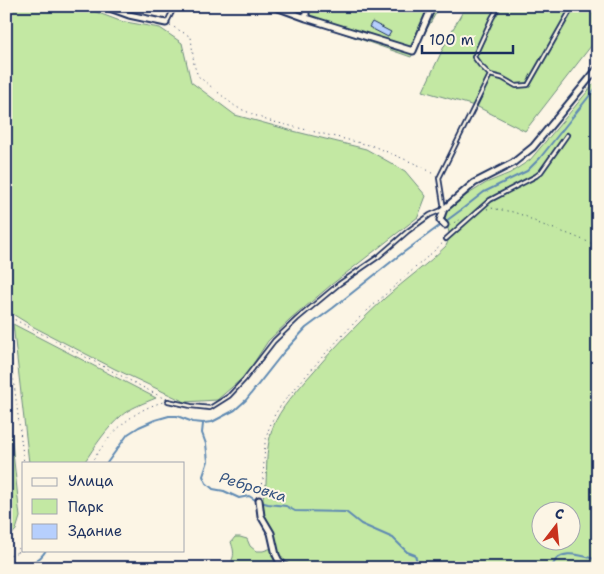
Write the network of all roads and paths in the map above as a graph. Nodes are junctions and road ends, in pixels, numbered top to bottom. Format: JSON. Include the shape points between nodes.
{"nodes":[{"id":1,"x":104,"y":6,"type":"edge"},
{"id":2,"x":175,"y":6,"type":"edge"},
{"id":3,"x":273,"y":6,"type":"edge"},
{"id":4,"x":306,"y":6,"type":"edge"},
{"id":5,"x":431,"y":6,"type":"edge"},
{"id":6,"x":499,"y":6,"type":"edge"},
{"id":7,"x":573,"y":6,"type":"edge"},
{"id":8,"x":306,"y":18,"type":"junction"},
{"id":9,"x":166,"y":23,"type":"junction"},
{"id":10,"x":598,"y":68,"type":"edge"},
{"id":11,"x":490,"y":75,"type":"junction"},
{"id":12,"x":568,"y":135,"type":"dead end"},
{"id":13,"x":439,"y":178,"type":"junction"},
{"id":14,"x":444,"y":209,"type":"junction"},
{"id":15,"x":479,"y":210,"type":"junction"},
{"id":16,"x":464,"y":217,"type":"dead end"},
{"id":17,"x":444,"y":225,"type":"joint"},
{"id":18,"x":446,"y":239,"type":"joint"},
{"id":19,"x":598,"y":246,"type":"edge"},
{"id":20,"x":6,"y":315,"type":"edge"},
{"id":21,"x":6,"y":320,"type":"edge"},
{"id":22,"x":10,"y":350,"type":"junction"},
{"id":23,"x":6,"y":351,"type":"edge"},
{"id":24,"x":168,"y":401,"type":"junction"},
{"id":25,"x":24,"y":462,"type":"edge"},
{"id":26,"x":92,"y":462,"type":"edge"},
{"id":27,"x":259,"y":500,"type":"joint"},
{"id":28,"x":22,"y":543,"type":"edge"},
{"id":29,"x":22,"y":551,"type":"edge"},
{"id":30,"x":16,"y":553,"type":"junction"},
{"id":31,"x":6,"y":556,"type":"edge"},
{"id":32,"x":287,"y":568,"type":"edge"}],
"edges":[{"from":1,"to":9,"type":"street"},
{"from":2,"to":9,"type":"lane"},
{"from":3,"to":8,"type":"street"},
{"from":4,"to":8,"type":"street"},
{"from":5,"to":8,"type":"street","via":[[413,51]]},
{"from":6,"to":11,"type":"lane","via":[[474,56]]},
{"from":7,"to":11,"type":"lane","via":[[528,86],[516,86]]},
{"from":9,"to":13,"type":"path","via":[[191,36],[198,76],[236,107],[266,120],[373,146],[423,167]]},
{"from":10,"to":14,"type":"street","via":[[532,147],[513,163],[474,183]]},
{"from":11,"to":13,"type":"lane"},
{"from":12,"to":15,"type":"lane","via":[[541,172],[490,200]]},
{"from":13,"to":14,"type":"lane"},
{"from":14,"to":17,"type":"street","via":[[440,220]]},
{"from":14,"to":24,"type":"lane","via":[[408,231],[296,319],[229,396],[210,408]]},
{"from":15,"to":18,"type":"lane"},
{"from":15,"to":19,"type":"path","via":[[490,208],[513,212]]},
{"from":16,"to":17,"type":"path"},
{"from":18,"to":27,"type":"path","via":[[347,331],[285,400],[268,431]]},
{"from":20,"to":24,"type":"path"},
{"from":21,"to":22,"type":"path"},
{"from":22,"to":23,"type":"path"},
{"from":22,"to":25,"type":"path"},
{"from":24,"to":26,"type":"path","via":[[154,404],[125,421]]},
{"from":27,"to":32,"type":"street","via":[[261,516],[271,533],[276,555]]},
{"from":28,"to":30,"type":"path"},
{"from":29,"to":30,"type":"path"},
{"from":30,"to":31,"type":"path"}]}
